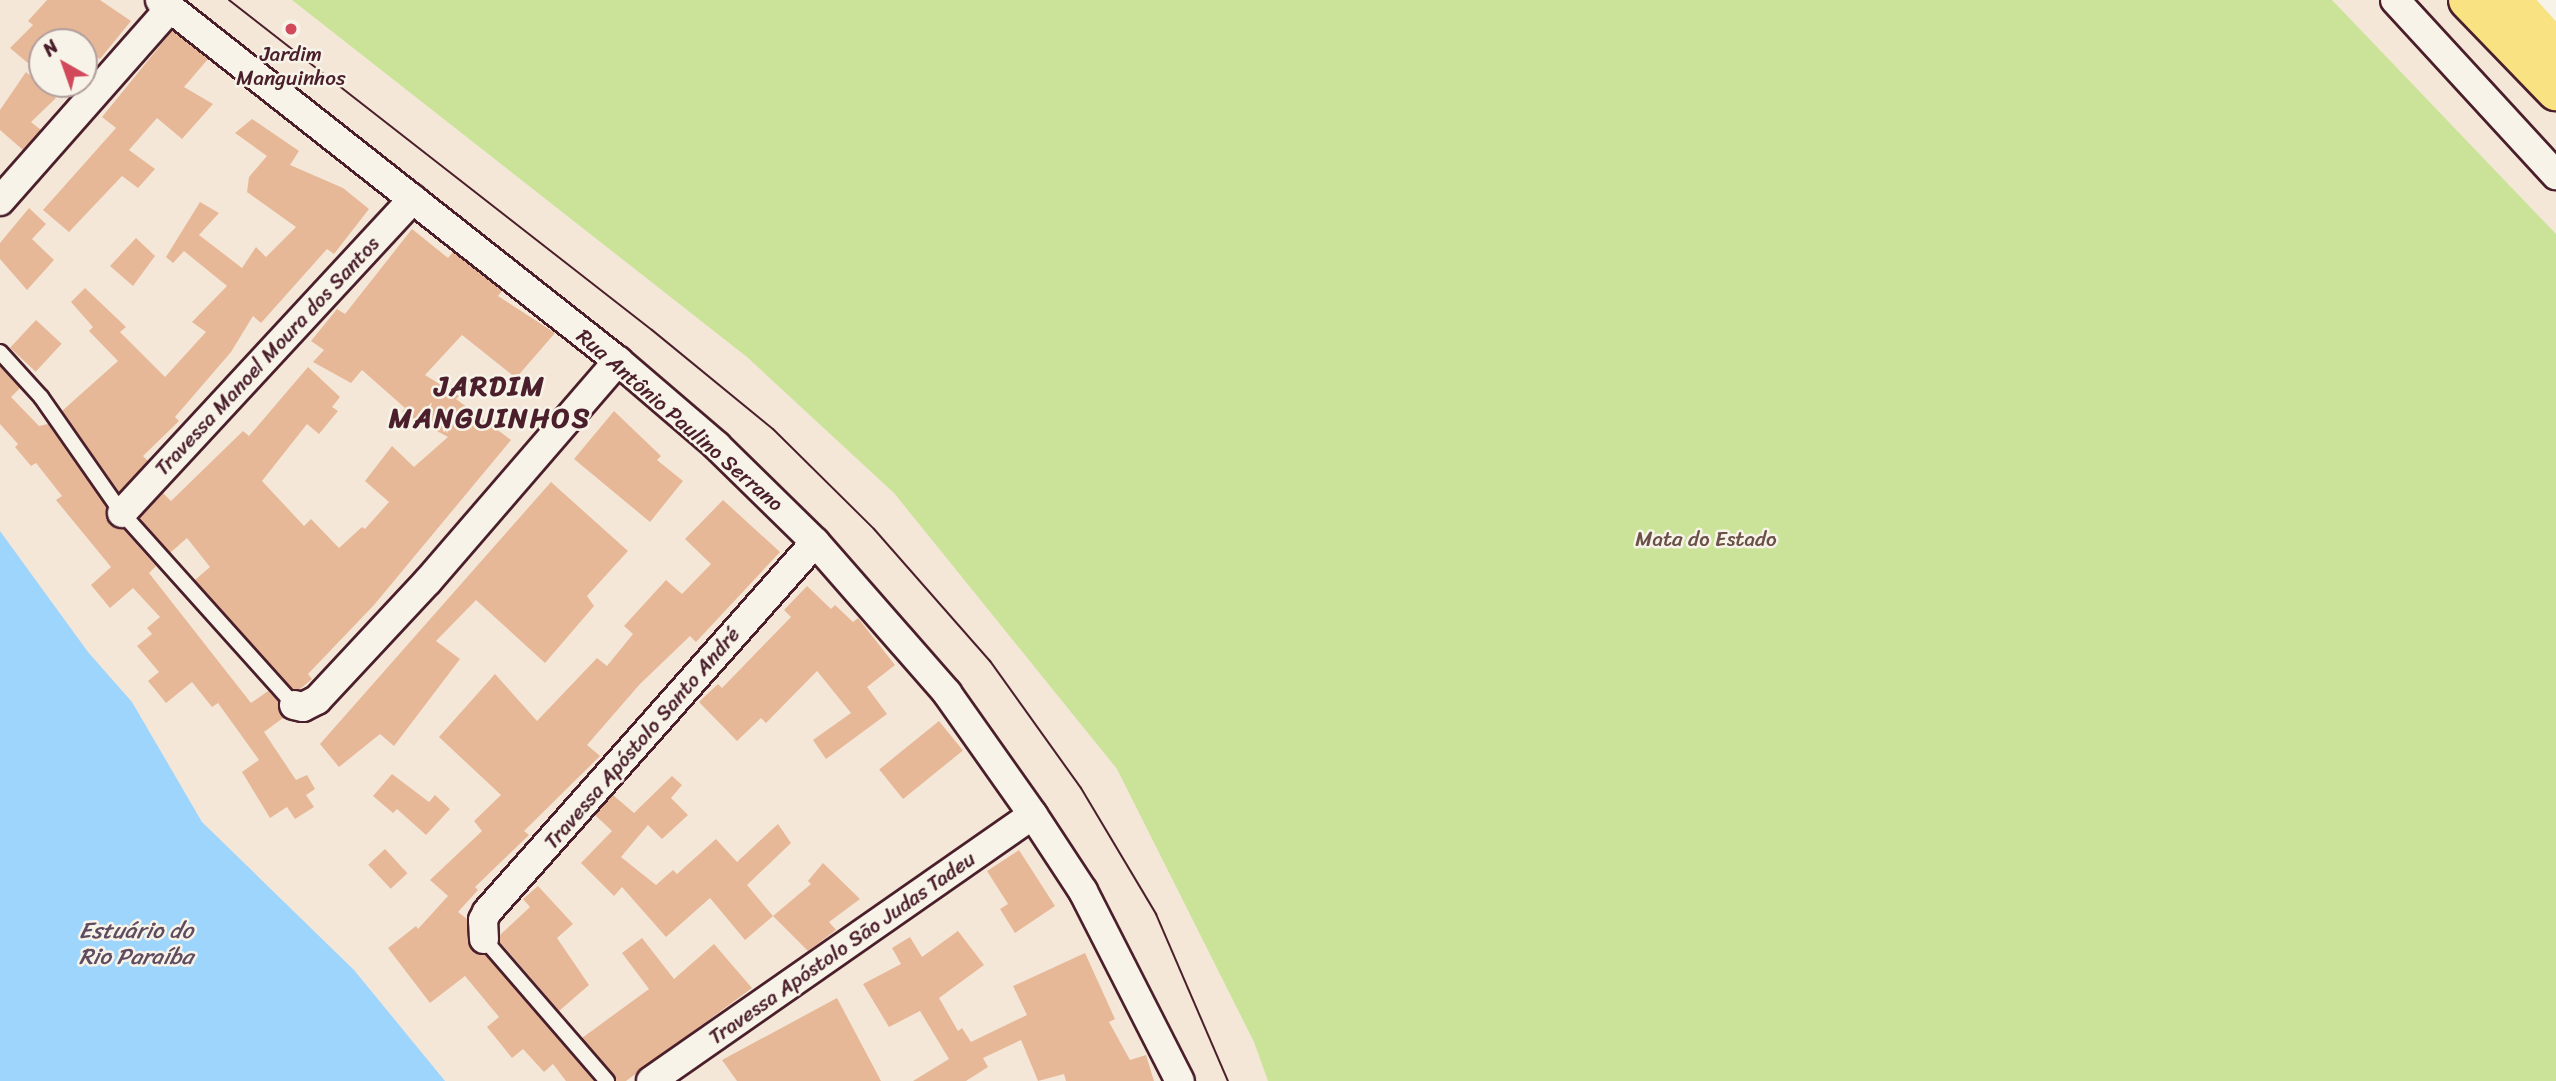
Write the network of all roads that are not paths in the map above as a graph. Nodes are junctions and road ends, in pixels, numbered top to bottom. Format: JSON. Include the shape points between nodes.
{"nodes":[{"id":1,"x":2395,"y":0,"type":"edge"},
{"id":2,"x":2468,"y":0,"type":"edge"},
{"id":3,"x":2511,"y":0,"type":"edge"},
{"id":4,"x":2540,"y":0,"type":"edge"},
{"id":5,"x":165,"y":4,"type":"edge"},
{"id":6,"x":2556,"y":17,"type":"edge"},
{"id":7,"x":2556,"y":50,"type":"edge"},
{"id":8,"x":2556,"y":91,"type":"edge"},
{"id":9,"x":2556,"y":175,"type":"edge"},
{"id":10,"x":413,"y":199,"type":"junction"},
{"id":11,"x":0,"y":201,"type":"edge"},
{"id":12,"x":0,"y":352,"type":"edge"},
{"id":13,"x":618,"y":361,"type":"junction"},
{"id":14,"x":122,"y":513,"type":"junction"},
{"id":15,"x":815,"y":541,"type":"junction"},
{"id":16,"x":294,"y":705,"type":"joint"},
{"id":17,"x":1033,"y":815,"type":"junction"},
{"id":18,"x":484,"y":939,"type":"joint"},
{"id":19,"x":607,"y":1081,"type":"edge"},
{"id":20,"x":651,"y":1081,"type":"edge"},
{"id":21,"x":1180,"y":1081,"type":"edge"}],
"edges":[{"from":1,"to":9,"type":"street"},
{"from":2,"to":8,"type":"highway"},
{"from":3,"to":7,"type":"highway"},
{"from":4,"to":6,"type":"street"},
{"from":5,"to":10,"type":"street","name":"Rua Antônio Paulino Serrano"},
{"from":5,"to":11,"type":"street"},
{"from":10,"to":13,"type":"street","name":"Rua Antônio Paulino Serrano"},
{"from":10,"to":14,"type":"street","name":"Travessa Manoel Moura dos Santos"},
{"from":12,"to":14,"type":"lane","via":[[41,397]]},
{"from":13,"to":15,"type":"street","name":"Rua Antônio Paulino Serrano"},
{"from":13,"to":16,"type":"street","via":[[326,690],[311,704]]},
{"from":14,"to":16,"type":"lane"},
{"from":15,"to":17,"type":"street","name":"Rua Antônio Paulino Serrano","via":[[947,693]]},
{"from":15,"to":18,"type":"street","name":"Travessa Apóstolo Santo André","via":[[487,912]]},
{"from":17,"to":20,"type":"street","name":"Travessa Apóstolo São Judas Tadeu"},
{"from":17,"to":21,"type":"street","name":"Rua Antônio Paulino Serrano","via":[[1089,902]]},
{"from":18,"to":19,"type":"lane"}]}
